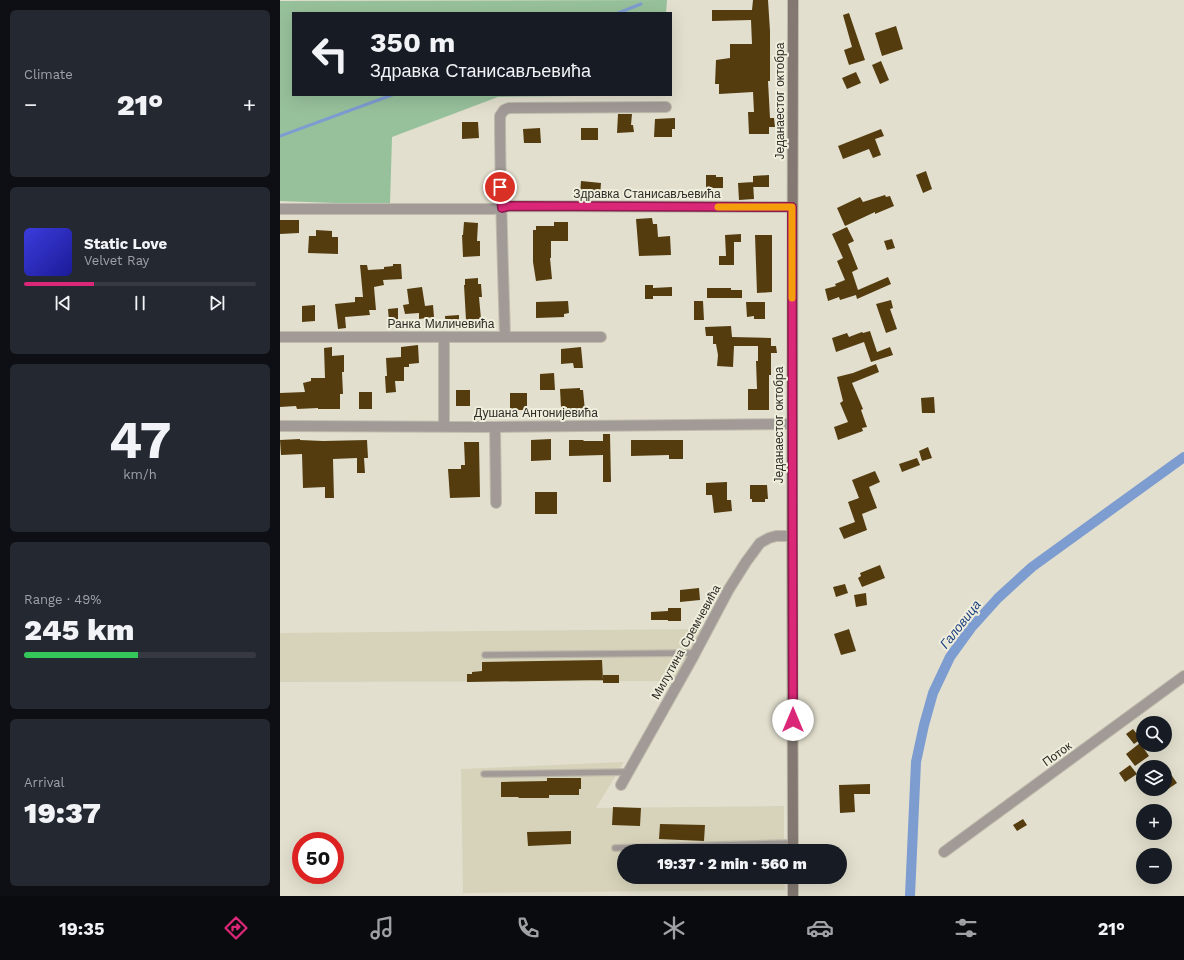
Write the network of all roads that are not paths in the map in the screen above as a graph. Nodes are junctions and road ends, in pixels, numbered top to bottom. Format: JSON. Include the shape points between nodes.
{"nodes":[{"id":1,"x":793,"y":0,"type":"edge"},
{"id":2,"x":666,"y":107,"type":"dead end"},
{"id":3,"x":792,"y":207,"type":"junction"},
{"id":4,"x":280,"y":208,"type":"edge"},
{"id":5,"x":502,"y":208,"type":"junction"},
{"id":6,"x":280,"y":337,"type":"edge"},
{"id":7,"x":505,"y":337,"type":"junction"},
{"id":8,"x":601,"y":337,"type":"dead end"},
{"id":9,"x":444,"y":338,"type":"junction"},
{"id":10,"x":792,"y":424,"type":"junction"},
{"id":11,"x":280,"y":426,"type":"edge"},
{"id":12,"x":444,"y":427,"type":"junction"},
{"id":13,"x":495,"y":427,"type":"junction"},
{"id":14,"x":496,"y":503,"type":"dead end"},
{"id":15,"x":792,"y":536,"type":"junction"},
{"id":16,"x":695,"y":653,"type":"junction"},
{"id":17,"x":484,"y":655,"type":"dead end"},
{"id":18,"x":1184,"y":676,"type":"edge"},
{"id":19,"x":628,"y":772,"type":"junction"},
{"id":20,"x":484,"y":774,"type":"dead end"},
{"id":21,"x":621,"y":784,"type":"dead end"},
{"id":22,"x":793,"y":844,"type":"edge"},
{"id":23,"x":944,"y":852,"type":"dead end"},
{"id":24,"x":793,"y":884,"type":"edge"},
{"id":25,"x":793,"y":896,"type":"edge"}],
"edges":[{"from":1,"to":3,"type":"main road","name":"Једанаестог октобра"},
{"from":2,"to":5,"type":"street","via":[[504,110],[500,116]]},
{"from":3,"to":5,"type":"street","name":"Здравка Станисављевића"},
{"from":3,"to":10,"type":"main road","name":"Једанаестог октобра"},
{"from":4,"to":5,"type":"street","name":"Здравка Станисављевића"},
{"from":5,"to":7,"type":"street"},
{"from":6,"to":9,"type":"street","name":"Ранка Миличевића"},
{"from":7,"to":8,"type":"street","name":"Ранка Миличевића"},
{"from":7,"to":9,"type":"street","name":"Ранка Миличевића"},
{"from":9,"to":12,"type":"street"},
{"from":10,"to":13,"type":"street","name":"Душана Антонијевића"},
{"from":10,"to":15,"type":"main road","name":"Једанаестог октобра"},
{"from":11,"to":12,"type":"street","name":"Душана Антонијевића"},
{"from":12,"to":13,"type":"street","name":"Душана Антонијевића"},
{"from":13,"to":14,"type":"street"},
{"from":15,"to":16,"type":"street","name":"Милутина Сремчевића","via":[[776,536],[760,543],[729,589]]},
{"from":15,"to":22,"type":"main road","name":"Једанаестог октобра"},
{"from":16,"to":17,"type":"lane"},
{"from":16,"to":19,"type":"street","name":"Милутина Сремчевића"},
{"from":18,"to":23,"type":"street","name":"Поток"},
{"from":19,"to":20,"type":"lane"},
{"from":19,"to":21,"type":"street","name":"Милутина Сремчевића"},
{"from":24,"to":25,"type":"main road"}]}
